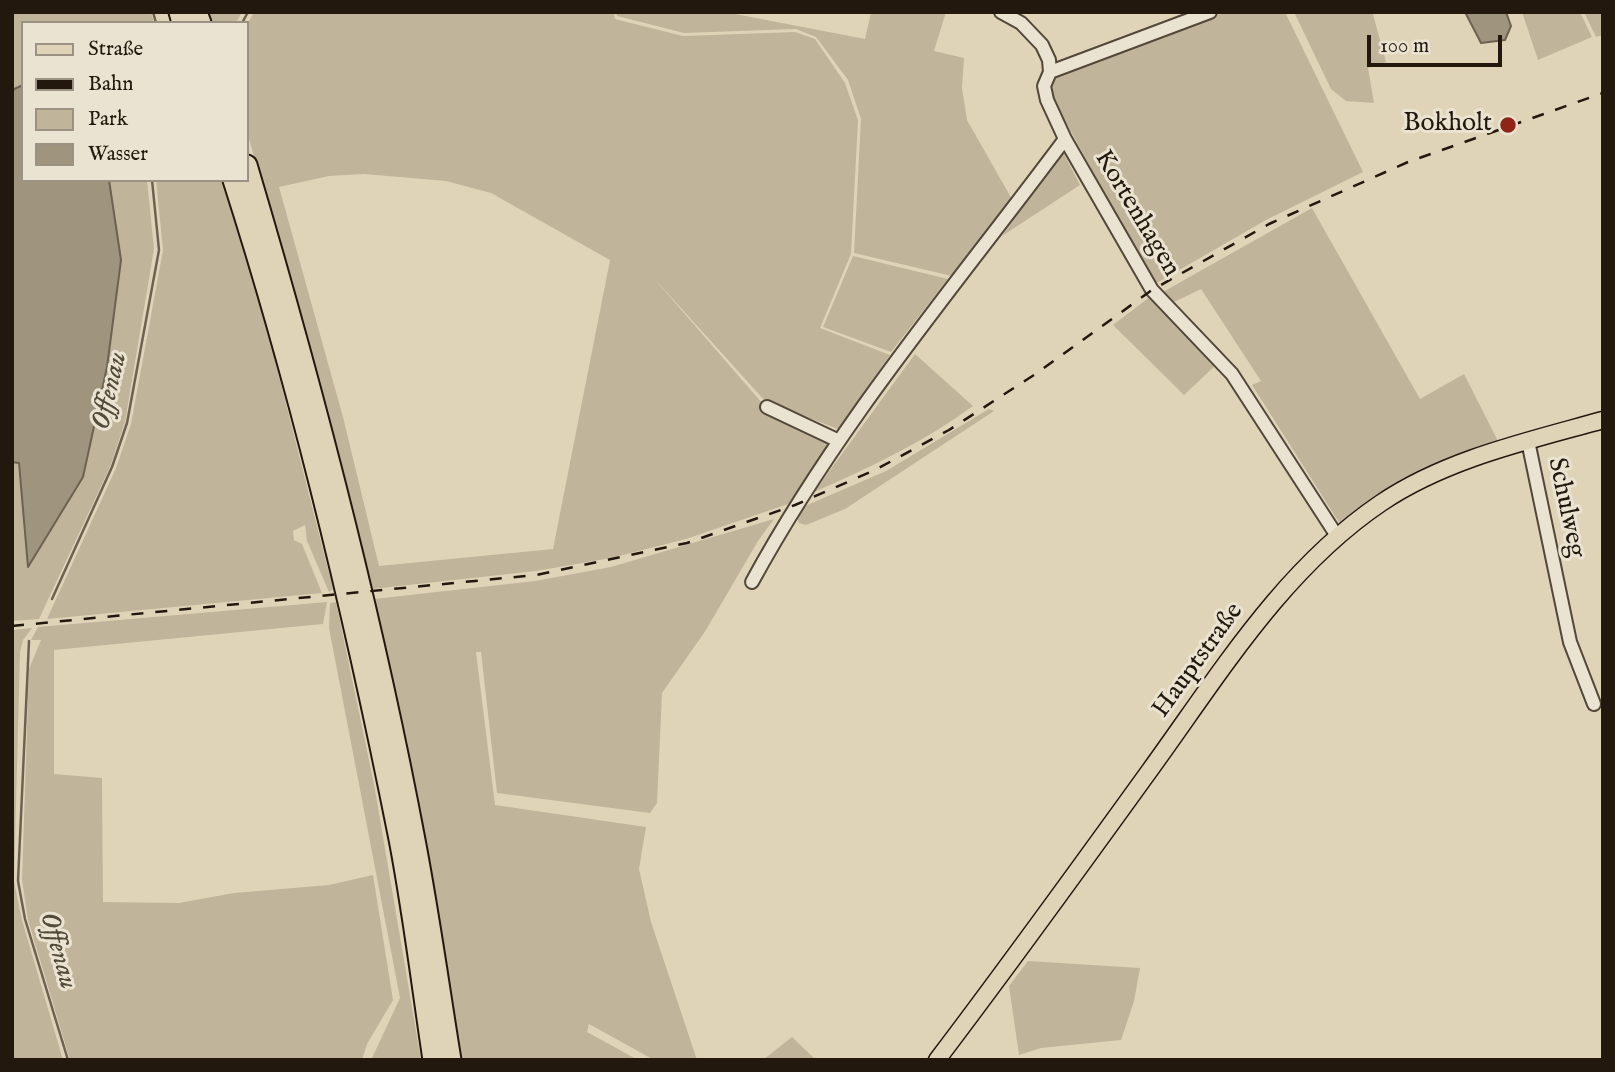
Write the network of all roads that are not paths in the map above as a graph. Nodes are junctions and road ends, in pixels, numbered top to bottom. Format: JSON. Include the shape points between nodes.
{"nodes":[{"id":1,"x":1001,"y":12,"type":"edge"},
{"id":2,"x":1210,"y":12,"type":"edge"},
{"id":3,"x":1050,"y":72,"type":"junction"},
{"id":4,"x":1065,"y":139,"type":"junction"},
{"id":5,"x":248,"y":168,"type":"edge"},
{"id":6,"x":234,"y":182,"type":"edge"},
{"id":7,"x":767,"y":407,"type":"dead end"},
{"id":8,"x":1603,"y":419,"type":"edge"},
{"id":9,"x":839,"y":441,"type":"junction"},
{"id":10,"x":1528,"y":441,"type":"junction"},
{"id":11,"x":1337,"y":536,"type":"junction"},
{"id":12,"x":752,"y":582,"type":"dead end"},
{"id":13,"x":1594,"y":704,"type":"dead end"},
{"id":14,"x":433,"y":1060,"type":"edge"},
{"id":15,"x":451,"y":1060,"type":"edge"},
{"id":16,"x":937,"y":1060,"type":"edge"}],
"edges":[{"from":1,"to":3,"type":"street","name":"Kortenhagen","via":[[1036,36]]},
{"from":2,"to":3,"type":"street"},
{"from":3,"to":4,"type":"street","name":"Kortenhagen","via":[[1044,86],[1047,100]]},
{"from":4,"to":9,"type":"street","via":[[904,348]]},
{"from":4,"to":11,"type":"street","name":"Kortenhagen","via":[[1152,290],[1232,374]]},
{"from":5,"to":15,"type":"highway","via":[[353,553],[415,839]]},
{"from":6,"to":14,"type":"highway","via":[[337,558],[399,841]]},
{"from":7,"to":9,"type":"street"},
{"from":8,"to":10,"type":"main road","name":"Hauptstraße"},
{"from":9,"to":12,"type":"street","via":[[795,505]]},
{"from":10,"to":11,"type":"main road","name":"Hauptstraße","via":[[1410,486]]},
{"from":10,"to":13,"type":"street","name":"Schulweg","via":[[1570,642]]},
{"from":11,"to":16,"type":"main road","name":"Hauptstraße","via":[[1273,602]]}]}
